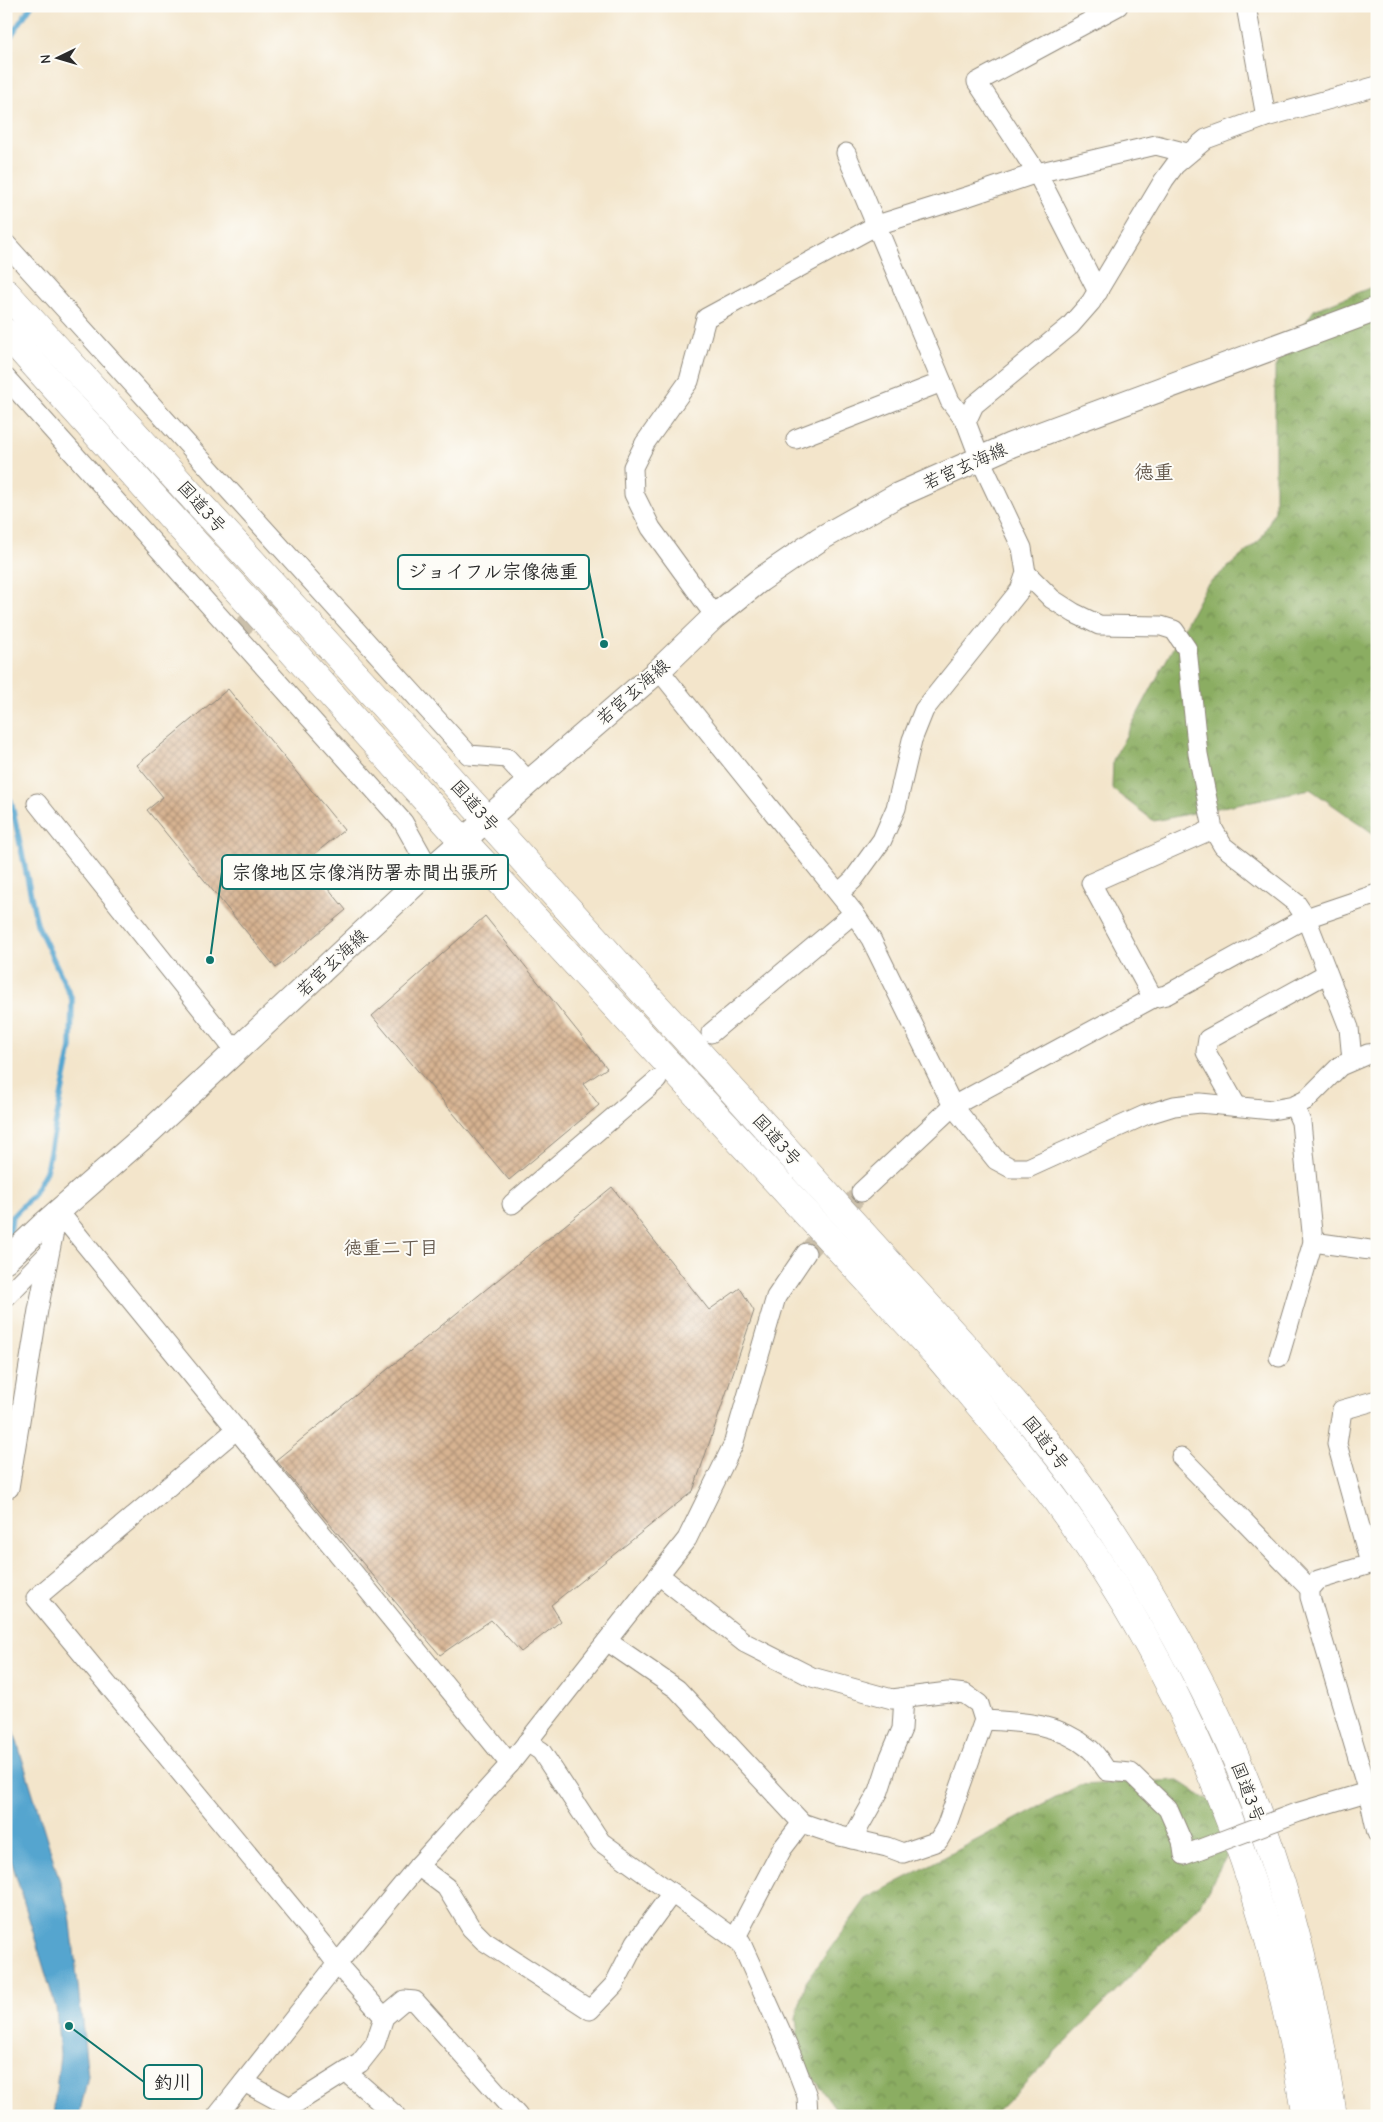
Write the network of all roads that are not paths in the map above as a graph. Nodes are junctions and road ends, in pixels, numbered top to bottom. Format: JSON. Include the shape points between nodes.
{"nodes":[{"id":1,"x":1118,"y":6,"type":"edge"},
{"id":2,"x":1246,"y":6,"type":"edge"},
{"id":3,"x":1377,"y":86,"type":"edge"},
{"id":4,"x":1266,"y":117,"type":"junction"},
{"id":5,"x":846,"y":153,"type":"dead end"},
{"id":6,"x":1187,"y":153,"type":"junction"},
{"id":7,"x":1037,"y":173,"type":"junction"},
{"id":8,"x":877,"y":225,"type":"junction"},
{"id":9,"x":6,"y":244,"type":"edge"},
{"id":10,"x":1098,"y":292,"type":"junction"},
{"id":11,"x":14,"y":301,"type":"edge"},
{"id":12,"x":1377,"y":309,"type":"edge"},
{"id":13,"x":6,"y":333,"type":"edge"},
{"id":14,"x":6,"y":378,"type":"edge"},
{"id":15,"x":942,"y":382,"type":"junction"},
{"id":16,"x":966,"y":422,"type":"junction"},
{"id":17,"x":796,"y":439,"type":"dead end"},
{"id":18,"x":980,"y":459,"type":"junction"},
{"id":19,"x":1026,"y":573,"type":"junction"},
{"id":20,"x":715,"y":616,"type":"junction"},
{"id":21,"x":659,"y":670,"type":"junction"},
{"id":22,"x":529,"y":782,"type":"junction"},
{"id":23,"x":37,"y":803,"type":"dead end"},
{"id":24,"x":487,"y":820,"type":"junction"},
{"id":25,"x":1213,"y":829,"type":"junction"},
{"id":26,"x":463,"y":841,"type":"junction"},
{"id":27,"x":430,"y":870,"type":"junction"},
{"id":28,"x":839,"y":893,"type":"junction"},
{"id":29,"x":1377,"y":894,"type":"edge"},
{"id":30,"x":854,"y":912,"type":"junction"},
{"id":31,"x":1306,"y":918,"type":"junction"},
{"id":32,"x":1326,"y":974,"type":"junction"},
{"id":33,"x":1153,"y":998,"type":"junction"},
{"id":34,"x":711,"y":1033,"type":"dead end"},
{"id":35,"x":236,"y":1052,"type":"junction"},
{"id":36,"x":1377,"y":1053,"type":"edge"},
{"id":37,"x":1352,"y":1060,"type":"junction"},
{"id":38,"x":657,"y":1080,"type":"dead end"},
{"id":39,"x":1236,"y":1105,"type":"junction"},
{"id":40,"x":953,"y":1106,"type":"junction"},
{"id":41,"x":1294,"y":1106,"type":"junction"},
{"id":42,"x":861,"y":1192,"type":"tunnel mouth"},
{"id":43,"x":512,"y":1204,"type":"dead end"},
{"id":44,"x":51,"y":1217,"type":"junction"},
{"id":45,"x":1313,"y":1242,"type":"junction"},
{"id":46,"x":1377,"y":1251,"type":"edge"},
{"id":47,"x":50,"y":1253,"type":"junction"},
{"id":48,"x":806,"y":1253,"type":"tunnel mouth"},
{"id":49,"x":6,"y":1260,"type":"edge"},
{"id":50,"x":6,"y":1297,"type":"edge"},
{"id":51,"x":1279,"y":1357,"type":"dead end"},
{"id":52,"x":1377,"y":1400,"type":"edge"},
{"id":53,"x":237,"y":1429,"type":"junction"},
{"id":54,"x":1181,"y":1457,"type":"dead end"},
{"id":55,"x":9,"y":1488,"type":"dead end"},
{"id":56,"x":1374,"y":1562,"type":"edge"},
{"id":57,"x":659,"y":1575,"type":"junction"},
{"id":58,"x":1310,"y":1589,"type":"junction"},
{"id":59,"x":607,"y":1641,"type":"junction"},
{"id":60,"x":904,"y":1697,"type":"junction"},
{"id":61,"x":984,"y":1720,"type":"junction"},
{"id":62,"x":527,"y":1742,"type":"junction"},
{"id":63,"x":510,"y":1764,"type":"junction"},
{"id":64,"x":1372,"y":1790,"type":"edge"},
{"id":65,"x":802,"y":1823,"type":"junction"},
{"id":66,"x":1377,"y":1833,"type":"edge"},
{"id":67,"x":852,"y":1839,"type":"junction"},
{"id":68,"x":418,"y":1866,"type":"junction"},
{"id":69,"x":672,"y":1893,"type":"junction"},
{"id":70,"x":739,"y":1931,"type":"dead end"},
{"id":71,"x":337,"y":1964,"type":"junction"},
{"id":72,"x":384,"y":2017,"type":"junction"},
{"id":73,"x":346,"y":2072,"type":"junction"},
{"id":74,"x":244,"y":2082,"type":"junction"},
{"id":75,"x":217,"y":2116,"type":"edge"},
{"id":76,"x":396,"y":2116,"type":"edge"},
{"id":77,"x":518,"y":2116,"type":"edge"},
{"id":78,"x":808,"y":2116,"type":"edge"},
{"id":79,"x":1306,"y":2116,"type":"edge"},
{"id":80,"x":1333,"y":2116,"type":"edge"}],
"edges":[{"from":1,"to":7,"type":"street","via":[[977,82]]},
{"from":2,"to":4,"type":"street"},
{"from":3,"to":4,"type":"street"},
{"from":4,"to":6,"type":"street","via":[[1206,139]]},
{"from":5,"to":8,"type":"street"},
{"from":6,"to":7,"type":"street","via":[[1156,145]]},
{"from":6,"to":10,"type":"street","via":[[1164,180]]},
{"from":7,"to":8,"type":"street"},
{"from":7,"to":10,"type":"street"},
{"from":8,"to":15,"type":"street"},
{"from":8,"to":20,"type":"street","via":[[706,318],[689,381],[645,443],[633,467],[634,494],[651,528]]},
{"from":9,"to":22,"type":"street","via":[[469,755],[507,758]]},
{"from":10,"to":16,"type":"street","via":[[1070,326],[974,405]]},
{"from":11,"to":24,"type":"highway","name":"国道3号"},
{"from":12,"to":18,"type":"main road","name":"若宮玄海線"},
{"from":13,"to":26,"type":"highway","name":"国道3号"},
{"from":14,"to":27,"type":"street","via":[[403,822]]},
{"from":15,"to":16,"type":"street","via":[[950,402]]},
{"from":15,"to":17,"type":"street"},
{"from":16,"to":18,"type":"street"},
{"from":18,"to":19,"type":"street","via":[[1022,548]]},
{"from":18,"to":20,"type":"main road","name":"若宮玄海線","via":[[896,496],[820,539]]},
{"from":19,"to":25,"type":"street","via":[[1052,599],[1099,625],[1161,626],[1174,630],[1187,649],[1198,754]]},
{"from":19,"to":28,"type":"street","via":[[1020,590],[924,710],[912,740],[896,808],[882,840],[853,880]]},
{"from":20,"to":21,"type":"main road","name":"若宮玄海線"},
{"from":21,"to":22,"type":"main road","name":"若宮玄海線"},
{"from":21,"to":28,"type":"street"},
{"from":22,"to":24,"type":"main road","name":"若宮玄海線"},
{"from":23,"to":35,"type":"street"},
{"from":24,"to":26,"type":"main road","name":"若宮玄海線"},
{"from":24,"to":80,"type":"highway","name":"国道3号","via":[[1002,1388],[1112,1532],[1165,1617],[1194,1673],[1227,1739],[1254,1807],[1280,1876],[1297,1936],[1314,2008]]},
{"from":25,"to":31,"type":"street","via":[[1224,846],[1296,903]]},
{"from":25,"to":33,"type":"street","via":[[1092,883]]},
{"from":26,"to":27,"type":"main road","name":"若宮玄海線"},
{"from":26,"to":79,"type":"highway","name":"国道3号","via":[[938,1356],[1068,1517],[1140,1632],[1173,1693],[1229,1818],[1270,1946],[1289,2022]]},
{"from":27,"to":35,"type":"main road","name":"若宮玄海線"},
{"from":28,"to":30,"type":"street"},
{"from":29,"to":31,"type":"street"},
{"from":30,"to":34,"type":"street"},
{"from":30,"to":40,"type":"street"},
{"from":31,"to":32,"type":"street"},
{"from":31,"to":33,"type":"street","via":[[1166,995]]},
{"from":32,"to":37,"type":"street","via":[[1349,1028]]},
{"from":32,"to":39,"type":"street","via":[[1208,1040],[1206,1052]]},
{"from":33,"to":40,"type":"street"},
{"from":35,"to":44,"type":"main road","name":"若宮玄海線"},
{"from":36,"to":37,"type":"street"},
{"from":37,"to":41,"type":"street","via":[[1340,1066],[1306,1100]]},
{"from":38,"to":43,"type":"street"},
{"from":39,"to":40,"type":"street","via":[[1200,1103],[1174,1106],[1145,1115],[1028,1168],[1011,1168],[996,1160]]},
{"from":39,"to":41,"type":"street","via":[[1272,1110]]},
{"from":40,"to":42,"type":"street"},
{"from":41,"to":45,"type":"street","via":[[1301,1122]]},
{"from":44,"to":47,"type":"street"},
{"from":44,"to":49,"type":"main road","name":"若宮玄海線"},
{"from":44,"to":53,"type":"street"},
{"from":45,"to":46,"type":"street"},
{"from":45,"to":51,"type":"street"},
{"from":47,"to":50,"type":"street"},
{"from":47,"to":55,"type":"street"},
{"from":48,"to":57,"type":"street","via":[[776,1298],[733,1445],[687,1539]]},
{"from":52,"to":56,"type":"street","via":[[1342,1410],[1337,1444]]},
{"from":53,"to":63,"type":"street"},
{"from":53,"to":71,"type":"street","via":[[36,1598]]},
{"from":54,"to":58,"type":"street"},
{"from":56,"to":58,"type":"street","via":[[1318,1580]]},
{"from":57,"to":59,"type":"street"},
{"from":57,"to":60,"type":"street","via":[[745,1642],[805,1674],[892,1699]]},
{"from":58,"to":64,"type":"street"},
{"from":59,"to":62,"type":"street"},
{"from":59,"to":65,"type":"street","via":[[677,1689]]},
{"from":60,"to":61,"type":"street","via":[[948,1692],[966,1694],[979,1704]]},
{"from":60,"to":67,"type":"street","via":[[902,1729],[880,1791]]},
{"from":61,"to":64,"type":"street","bridge":true,"via":[[1028,1722],[1057,1730],[1091,1750],[1107,1771],[1131,1773],[1168,1809],[1182,1841],[1184,1855],[1296,1813]]},
{"from":61,"to":67,"type":"street","via":[[946,1827],[938,1841],[903,1853]]},
{"from":62,"to":63,"type":"street"},
{"from":62,"to":69,"type":"street","via":[[540,1751],[601,1842]]},
{"from":63,"to":68,"type":"street"},
{"from":64,"to":66,"type":"street"},
{"from":65,"to":67,"type":"street"},
{"from":65,"to":70,"type":"street","via":[[782,1849]]},
{"from":68,"to":69,"type":"street","via":[[446,1887],[471,1928],[484,1941],[590,2010],[614,1985],[636,1942]]},
{"from":68,"to":71,"type":"street"},
{"from":69,"to":78,"type":"street","via":[[741,1944],[807,2096]]},
{"from":71,"to":72,"type":"street"},
{"from":71,"to":74,"type":"street"},
{"from":72,"to":73,"type":"street","via":[[375,2044],[360,2063]]},
{"from":72,"to":77,"type":"street","via":[[404,2000],[415,2002]]},
{"from":73,"to":74,"type":"street","via":[[290,2107]]},
{"from":73,"to":76,"type":"street"},
{"from":74,"to":75,"type":"street"}]}
